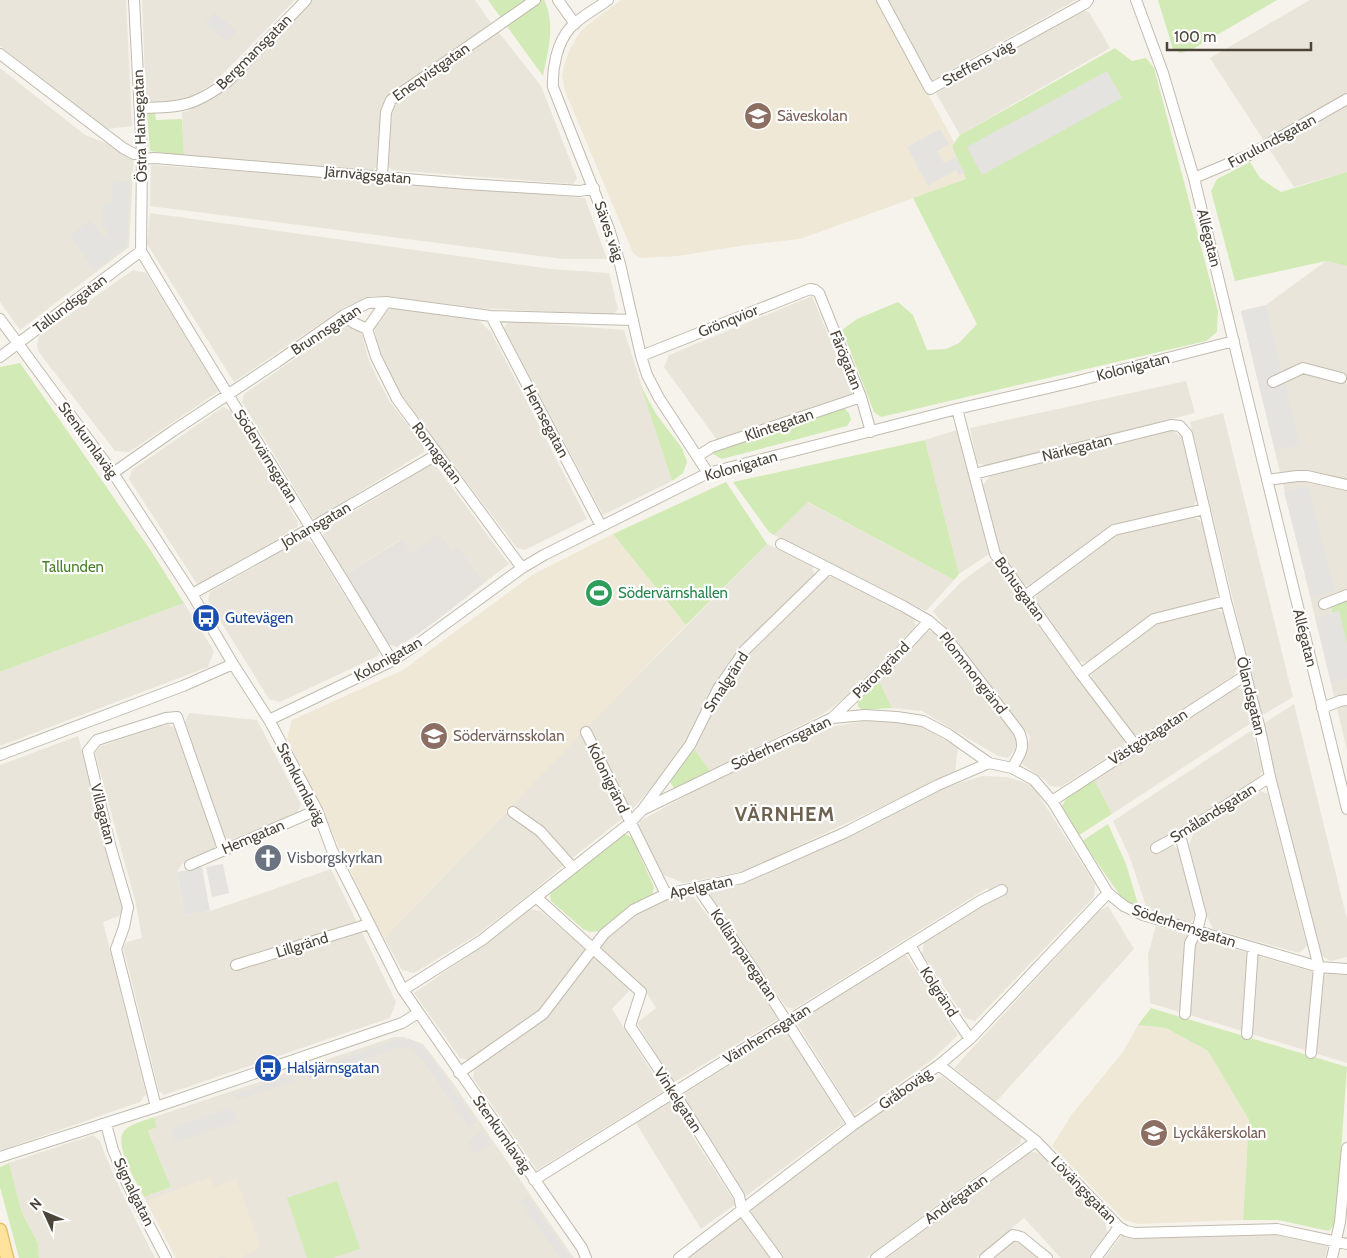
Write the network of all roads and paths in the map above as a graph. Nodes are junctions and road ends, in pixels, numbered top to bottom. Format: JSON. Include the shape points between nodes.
{"nodes":[{"id":1,"x":134,"y":0,"type":"edge"},
{"id":2,"x":306,"y":0,"type":"edge"},
{"id":3,"x":534,"y":0,"type":"edge"},
{"id":4,"x":558,"y":0,"type":"edge"},
{"id":5,"x":608,"y":0,"type":"edge"},
{"id":6,"x":882,"y":0,"type":"edge"},
{"id":7,"x":1088,"y":0,"type":"edge"},
{"id":8,"x":1136,"y":0,"type":"edge"},
{"id":9,"x":575,"y":24,"type":"junction"},
{"id":10,"x":0,"y":54,"type":"edge"},
{"id":11,"x":1347,"y":99,"type":"edge"},
{"id":12,"x":140,"y":108,"type":"junction"},
{"id":13,"x":142,"y":156,"type":"junction"},
{"id":14,"x":382,"y":176,"type":"junction"},
{"id":15,"x":1194,"y":178,"type":"junction"},
{"id":16,"x":594,"y":188,"type":"junction"},
{"id":17,"x":141,"y":251,"type":"junction"},
{"id":18,"x":815,"y":290,"type":"joint"},
{"id":19,"x":386,"y":302,"type":"junction"},
{"id":20,"x":344,"y":315,"type":"junction"},
{"id":21,"x":491,"y":316,"type":"junction"},
{"id":22,"x":0,"y":319,"type":"edge"},
{"id":23,"x":633,"y":320,"type":"junction"},
{"id":24,"x":367,"y":329,"type":"junction"},
{"id":25,"x":1234,"y":341,"type":"junction"},
{"id":26,"x":18,"y":344,"type":"junction"},
{"id":27,"x":641,"y":356,"type":"junction"},
{"id":28,"x":0,"y":357,"type":"edge"},
{"id":29,"x":1342,"y":381,"type":"dead end"},
{"id":30,"x":1273,"y":382,"type":"dead end"},
{"id":31,"x":228,"y":394,"type":"junction"},
{"id":32,"x":861,"y":397,"type":"junction"},
{"id":33,"x":957,"y":409,"type":"junction"},
{"id":34,"x":1180,"y":426,"type":"joint"},
{"id":35,"x":871,"y":432,"type":"junction"},
{"id":36,"x":438,"y":454,"type":"junction"},
{"id":37,"x":698,"y":456,"type":"junction"},
{"id":38,"x":113,"y":473,"type":"junction"},
{"id":39,"x":708,"y":473,"type":"junction"},
{"id":40,"x":974,"y":474,"type":"junction"},
{"id":41,"x":1267,"y":480,"type":"junction"},
{"id":42,"x":1346,"y":485,"type":"edge"},
{"id":43,"x":1205,"y":509,"type":"junction"},
{"id":44,"x":601,"y":526,"type":"junction"},
{"id":45,"x":311,"y":528,"type":"junction"},
{"id":46,"x":781,"y":544,"type":"dead end"},
{"id":47,"x":522,"y":568,"type":"junction"},
{"id":48,"x":828,"y":569,"type":"junction"},
{"id":49,"x":192,"y":594,"type":"junction"},
{"id":50,"x":1347,"y":595,"type":"edge"},
{"id":51,"x":1025,"y":596,"type":"junction"},
{"id":52,"x":1226,"y":602,"type":"junction"},
{"id":53,"x":1324,"y":604,"type":"dead end"},
{"id":54,"x":929,"y":621,"type":"junction"},
{"id":55,"x":392,"y":661,"type":"junction"},
{"id":56,"x":233,"y":664,"type":"junction"},
{"id":57,"x":1081,"y":674,"type":"junction"},
{"id":58,"x":1246,"y":675,"type":"junction"},
{"id":59,"x":1347,"y":700,"type":"edge"},
{"id":60,"x":1322,"y":708,"type":"junction"},
{"id":61,"x":832,"y":718,"type":"junction"},
{"id":62,"x":269,"y":720,"type":"junction"},
{"id":63,"x":586,"y":732,"type":"dead end"},
{"id":64,"x":1136,"y":745,"type":"junction"},
{"id":65,"x":0,"y":755,"type":"edge"},
{"id":66,"x":989,"y":763,"type":"junction"},
{"id":67,"x":1012,"y":768,"type":"junction"},
{"id":68,"x":1270,"y":777,"type":"junction"},
{"id":69,"x":1052,"y":801,"type":"junction"},
{"id":70,"x":1347,"y":809,"type":"edge"},
{"id":71,"x":317,"y":810,"type":"junction"},
{"id":72,"x":642,"y":810,"type":"junction"},
{"id":73,"x":514,"y":812,"type":"dead end"},
{"id":74,"x":630,"y":823,"type":"junction"},
{"id":75,"x":1180,"y":835,"type":"junction"},
{"id":76,"x":1156,"y":848,"type":"dead end"},
{"id":77,"x":223,"y":849,"type":"junction"},
{"id":78,"x":190,"y":865,"type":"dead end"},
{"id":79,"x":572,"y":868,"type":"junction"},
{"id":80,"x":698,"y":888,"type":"junction"},
{"id":81,"x":1002,"y":890,"type":"dead end"},
{"id":82,"x":1108,"y":893,"type":"junction"},
{"id":83,"x":666,"y":894,"type":"junction"},
{"id":84,"x":536,"y":897,"type":"junction"},
{"id":85,"x":369,"y":924,"type":"junction"},
{"id":86,"x":1197,"y":931,"type":"junction"},
{"id":87,"x":910,"y":945,"type":"junction"},
{"id":88,"x":1253,"y":948,"type":"junction"},
{"id":89,"x":594,"y":949,"type":"junction"},
{"id":90,"x":236,"y":965,"type":"dead end"},
{"id":91,"x":1319,"y":967,"type":"junction"},
{"id":92,"x":1347,"y":969,"type":"edge"},
{"id":93,"x":403,"y":990,"type":"junction"},
{"id":94,"x":418,"y":1014,"type":"junction"},
{"id":95,"x":1185,"y":1014,"type":"dead end"},
{"id":96,"x":787,"y":1022,"type":"junction"},
{"id":97,"x":1247,"y":1034,"type":"dead end"},
{"id":98,"x":970,"y":1039,"type":"junction"},
{"id":99,"x":1311,"y":1053,"type":"dead end"},
{"id":100,"x":939,"y":1065,"type":"junction"},
{"id":101,"x":459,"y":1073,"type":"junction"},
{"id":102,"x":674,"y":1092,"type":"junction"},
{"id":103,"x":156,"y":1107,"type":"junction"},
{"id":104,"x":106,"y":1124,"type":"junction"},
{"id":105,"x":853,"y":1125,"type":"junction"},
{"id":106,"x":1036,"y":1141,"type":"junction"},
{"id":107,"x":1347,"y":1148,"type":"edge"},
{"id":108,"x":0,"y":1158,"type":"edge"},
{"id":109,"x":534,"y":1180,"type":"junction"},
{"id":110,"x":742,"y":1210,"type":"junction"},
{"id":111,"x":1119,"y":1227,"type":"junction"},
{"id":112,"x":0,"y":1230,"type":"edge"},
{"id":113,"x":1342,"y":1243,"type":"edge"},
{"id":114,"x":8,"y":1258,"type":"edge"},
{"id":115,"x":166,"y":1258,"type":"edge"},
{"id":116,"x":586,"y":1258,"type":"edge"},
{"id":117,"x":679,"y":1258,"type":"edge"},
{"id":118,"x":777,"y":1258,"type":"edge"},
{"id":119,"x":876,"y":1258,"type":"edge"},
{"id":120,"x":984,"y":1258,"type":"edge"},
{"id":121,"x":1046,"y":1258,"type":"edge"},
{"id":122,"x":1096,"y":1258,"type":"edge"},
{"id":123,"x":1332,"y":1258,"type":"edge"}],
"edges":[{"from":1,"to":12,"type":"street","name":"Östra Hansegatan"},
{"from":2,"to":12,"type":"street","name":"Bergmansgatan","via":[[214,92],[186,106]]},
{"from":3,"to":14,"type":"street","name":"Eneqvistgatan","via":[[391,100],[386,112]]},
{"from":4,"to":9,"type":"street"},
{"from":5,"to":9,"type":"street","name":"Säves väg"},
{"from":6,"to":7,"type":"street","name":"Steffens väg","via":[[930,89]]},
{"from":8,"to":15,"type":"street","name":"Allégatan","via":[[1163,73]]},
{"from":9,"to":16,"type":"street","name":"Säves väg","via":[[565,35],[557,54],[552,74],[553,87]]},
{"from":10,"to":13,"type":"street","name":"Järnvägsgatan","via":[[123,148]]},
{"from":11,"to":15,"type":"street","name":"Furulundsgatan","via":[[1249,155]]},
{"from":12,"to":13,"type":"street","name":"Östra Hansegatan"},
{"from":13,"to":14,"type":"street","name":"Järnvägsgatan"},
{"from":13,"to":17,"type":"street","name":"Östra Hansegatan"},
{"from":14,"to":16,"type":"street","name":"Järnvägsgatan","via":[[580,191]]},
{"from":15,"to":25,"type":"street","name":"Allégatan"},
{"from":16,"to":23,"type":"street","name":"Säves väg","via":[[620,264]]},
{"from":17,"to":26,"type":"street","name":"Tallundsgatan"},
{"from":17,"to":31,"type":"street","name":"Södervärnsgatan"},
{"from":18,"to":27,"type":"street","name":"Grönqvior","via":[[810,289]]},
{"from":18,"to":32,"type":"street","name":"Fårögatan"},
{"from":19,"to":20,"type":"street","name":"Brunnsgatan","via":[[368,303]]},
{"from":19,"to":21,"type":"street","name":"Brunnsgatan"},
{"from":19,"to":24,"type":"street"},
{"from":20,"to":24,"type":"street"},
{"from":20,"to":31,"type":"street","name":"Brunnsgatan"},
{"from":21,"to":23,"type":"street","name":"Brunnsgatan"},
{"from":21,"to":44,"type":"street","name":"Hemsegatan"},
{"from":22,"to":26,"type":"street","name":"Stenkumlaväg"},
{"from":23,"to":27,"type":"street","name":"Säves väg"},
{"from":24,"to":36,"type":"street","name":"Romagatan","via":[[376,357],[397,399]]},
{"from":25,"to":33,"type":"street","name":"Kolonigatan"},
{"from":25,"to":41,"type":"street","name":"Allégatan"},
{"from":26,"to":28,"type":"street","name":"Tallundsgatan"},
{"from":26,"to":38,"type":"street","name":"Stenkumlaväg"},
{"from":27,"to":37,"type":"street","name":"Säves väg","via":[[659,398]]},
{"from":29,"to":30,"type":"street","via":[[1303,368]]},
{"from":31,"to":38,"type":"street","name":"Brunnsgatan"},
{"from":31,"to":45,"type":"street","name":"Södervärnsgatan"},
{"from":32,"to":35,"type":"street","name":"Fårögatan"},
{"from":32,"to":37,"type":"street","name":"Klintegatan","via":[[712,448]]},
{"from":33,"to":35,"type":"street","name":"Kolonigatan"},
{"from":33,"to":40,"type":"street","name":"Bohusgatan"},
{"from":34,"to":40,"type":"street","name":"Närkegatan","via":[[1171,425]]},
{"from":34,"to":43,"type":"street","name":"Ölandsgatan","via":[[1187,434]]},
{"from":35,"to":39,"type":"street","name":"Kolonigatan"},
{"from":36,"to":45,"type":"street","name":"Johansgatan"},
{"from":36,"to":47,"type":"street","name":"Romagatan"},
{"from":37,"to":39,"type":"street","name":"Säves väg"},
{"from":38,"to":49,"type":"street","name":"Stenkumlaväg"},
{"from":39,"to":44,"type":"street","name":"Kolonigatan"},
{"from":40,"to":51,"type":"street","name":"Bohusgatan","via":[[995,554]]},
{"from":41,"to":42,"type":"street","via":[[1308,476]]},
{"from":41,"to":60,"type":"street","name":"Allégatan"},
{"from":43,"to":51,"type":"street","via":[[1114,530]]},
{"from":43,"to":52,"type":"street","name":"Ölandsgatan"},
{"from":44,"to":47,"type":"street","name":"Kolonigatan"},
{"from":45,"to":49,"type":"street","name":"Johansgatan"},
{"from":45,"to":55,"type":"street","name":"Södervärnsgatan"},
{"from":46,"to":48,"type":"street","name":"Plommongränd"},
{"from":47,"to":55,"type":"street","name":"Kolonigatan"},
{"from":48,"to":54,"type":"street","name":"Plommongränd"},
{"from":48,"to":72,"type":"street","name":"Smalgränd","via":[[745,650],[718,690],[690,745]]},
{"from":49,"to":56,"type":"street","name":"Stenkumlaväg"},
{"from":50,"to":53,"type":"street","name":"Allégatan"},
{"from":51,"to":57,"type":"street","name":"Bohusgatan"},
{"from":52,"to":57,"type":"street","via":[[1154,619]]},
{"from":52,"to":58,"type":"street","name":"Ölandsgatan"},
{"from":54,"to":61,"type":"street","name":"Pärongränd"},
{"from":54,"to":67,"type":"street","name":"Plommongränd","via":[[943,633],[1019,732],[1024,743]]},
{"from":55,"to":62,"type":"street","name":"Kolonigatan"},
{"from":56,"to":62,"type":"street","name":"Stenkumlaväg"},
{"from":56,"to":65,"type":"street"},
{"from":57,"to":64,"type":"street","name":"Bohusgatan"},
{"from":58,"to":64,"type":"street","name":"Västgötagatan"},
{"from":58,"to":68,"type":"street","name":"Ölandsgatan"},
{"from":59,"to":60,"type":"street"},
{"from":60,"to":70,"type":"street","name":"Allégatan"},
{"from":61,"to":66,"type":"street","name":"Söderhemsgatan","via":[[865,715],[923,721]]},
{"from":61,"to":72,"type":"street","name":"Söderhemsgatan"},
{"from":62,"to":71,"type":"street","name":"Stenkumlaväg"},
{"from":63,"to":74,"type":"street","name":"Kolonigränd"},
{"from":64,"to":69,"type":"street","name":"Västgötagatan"},
{"from":66,"to":67,"type":"street","name":"Söderhemsgatan"},
{"from":66,"to":80,"type":"street","name":"Apelgatan","via":[[742,878]]},
{"from":67,"to":69,"type":"street","name":"Söderhemsgatan","via":[[1034,780]]},
{"from":68,"to":75,"type":"street","name":"Smålandsgatan"},
{"from":68,"to":91,"type":"street","name":"Ölandsgatan"},
{"from":69,"to":82,"type":"street","name":"Söderhemsgatan"},
{"from":71,"to":77,"type":"street","name":"Hemgatan"},
{"from":71,"to":85,"type":"street","name":"Stenkumlaväg","via":[[332,850]]},
{"from":72,"to":74,"type":"street","name":"Söderhemsgatan"},
{"from":73,"to":79,"type":"street","via":[[540,832]]},
{"from":74,"to":79,"type":"street","name":"Söderhemsgatan"},
{"from":74,"to":83,"type":"street","name":"Kolonigränd"},
{"from":75,"to":76,"type":"street","name":"Smålandsgatan"},
{"from":75,"to":86,"type":"street","via":[[1201,915]]},
{"from":77,"to":78,"type":"street","name":"Hemgatan"},
{"from":77,"to":103,"type":"street","name":"Villagatan","via":[[178,717],[97,740],[88,751],[128,907],[116,949]]},
{"from":79,"to":84,"type":"street","name":"Söderhemsgatan"},
{"from":80,"to":83,"type":"street","name":"Apelgatan"},
{"from":80,"to":96,"type":"street","name":"Kollämparegatan"},
{"from":81,"to":87,"type":"street","name":"Värnhemsgatan"},
{"from":82,"to":86,"type":"street","name":"Söderhemsgatan","via":[[1143,915]]},
{"from":82,"to":98,"type":"street","name":"Gråboväg"},
{"from":83,"to":89,"type":"street","name":"Apelgatan","via":[[633,910],[604,934]]},
{"from":84,"to":89,"type":"street"},
{"from":84,"to":93,"type":"street","name":"Söderhemsgatan","via":[[482,940]]},
{"from":85,"to":90,"type":"street","name":"Lillgränd"},
{"from":85,"to":93,"type":"street","name":"Stenkumlaväg"},
{"from":86,"to":88,"type":"street","name":"Söderhemsgatan"},
{"from":86,"to":95,"type":"street","via":[[1190,943]]},
{"from":87,"to":96,"type":"street","name":"Värnhemsgatan"},
{"from":87,"to":98,"type":"street","name":"Kolgränd"},
{"from":88,"to":91,"type":"street","name":"Söderhemsgatan"},
{"from":88,"to":97,"type":"street"},
{"from":89,"to":101,"type":"street","name":"Apelgatan","via":[[543,1014]]},
{"from":89,"to":102,"type":"street","name":"Vinkelgatan","via":[[641,992],[630,1026]]},
{"from":91,"to":92,"type":"street","name":"Söderhemsgatan"},
{"from":91,"to":99,"type":"street","name":"Ölandsgatan"},
{"from":93,"to":94,"type":"street","name":"Stenkumlaväg"},
{"from":94,"to":101,"type":"street","name":"Stenkumlaväg"},
{"from":94,"to":103,"type":"street","via":[[402,1023]]},
{"from":96,"to":102,"type":"street","name":"Värnhemsgatan"},
{"from":96,"to":105,"type":"street","name":"Kollämparegatan"},
{"from":98,"to":100,"type":"street","name":"Gråboväg"},
{"from":100,"to":105,"type":"street","name":"Gråboväg"},
{"from":100,"to":106,"type":"street","name":"Lövängsgatan"},
{"from":101,"to":109,"type":"street","name":"Stenkumlaväg"},
{"from":102,"to":109,"type":"street","name":"Värnhemsgatan"},
{"from":102,"to":110,"type":"street","name":"Vinkelgatan","via":[[739,1196]]},
{"from":103,"to":104,"type":"street"},
{"from":104,"to":108,"type":"street"},
{"from":104,"to":115,"type":"street","name":"Signalgatan","via":[[127,1183]]},
{"from":105,"to":110,"type":"street","name":"Gråboväg"},
{"from":106,"to":111,"type":"street","name":"Lövängsgatan"},
{"from":106,"to":119,"type":"street","name":"Andrégatan"},
{"from":107,"to":113,"type":"street","via":[[1340,1222]]},
{"from":109,"to":116,"type":"street","name":"Stenkumlaväg"},
{"from":110,"to":117,"type":"street","name":"Gråboväg"},
{"from":110,"to":118,"type":"street","name":"Vinkelgatan"},
{"from":111,"to":113,"type":"street","name":"Lövängsgatan","via":[[1134,1233],[1277,1229]]},
{"from":111,"to":122,"type":"street"},
{"from":112,"to":114,"type":"main road"},
{"from":113,"to":123,"type":"street"},
{"from":120,"to":121,"type":"street","via":[[1013,1235],[1021,1237]]}]}
